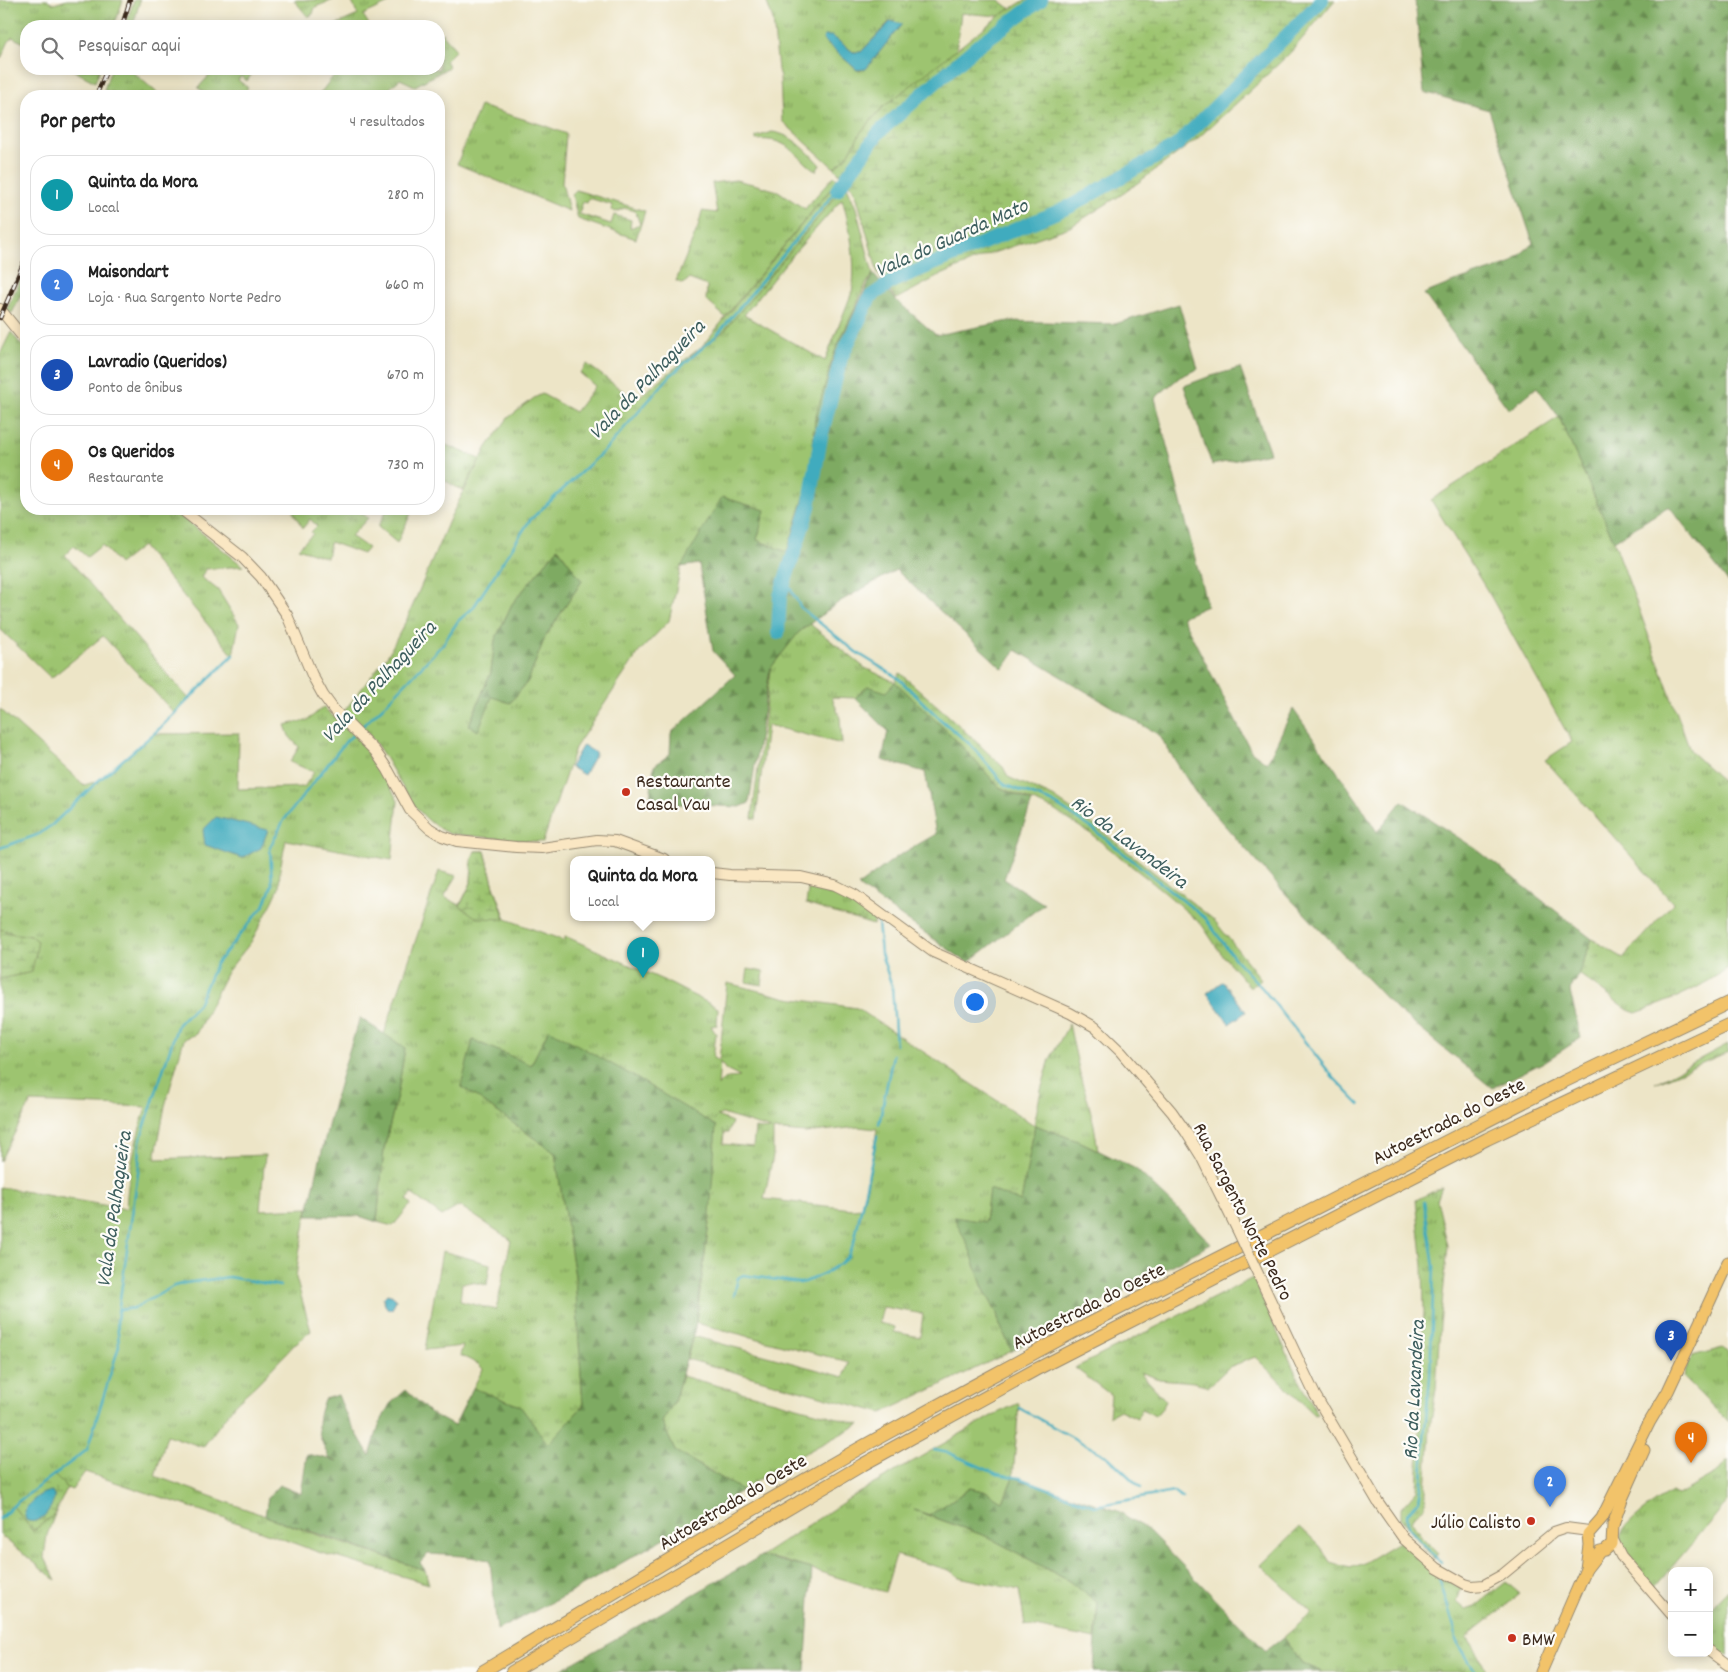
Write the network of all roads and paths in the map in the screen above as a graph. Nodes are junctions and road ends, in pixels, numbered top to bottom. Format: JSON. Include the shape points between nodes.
{"nodes":[{"id":1,"x":0,"y":309,"type":"edge"},
{"id":2,"x":20,"y":334,"type":"edge"},
{"id":3,"x":189,"y":515,"type":"edge"},
{"id":4,"x":656,"y":856,"type":"edge"},
{"id":5,"x":715,"y":873,"type":"edge"},
{"id":6,"x":1728,"y":1003,"type":"edge"},
{"id":7,"x":1728,"y":1025,"type":"edge"},
{"id":8,"x":1728,"y":1262,"type":"edge"},
{"id":9,"x":1628,"y":1473,"type":"junction"},
{"id":10,"x":1591,"y":1535,"type":"junction"},
{"id":11,"x":1612,"y":1536,"type":"junction"},
{"id":12,"x":1603,"y":1550,"type":"junction"},
{"id":13,"x":1621,"y":1556,"type":"junction"},
{"id":14,"x":1586,"y":1569,"type":"junction"},
{"id":15,"x":1669,"y":1612,"type":"edge"},
{"id":16,"x":1713,"y":1654,"type":"edge"},
{"id":17,"x":1728,"y":1665,"type":"edge"},
{"id":18,"x":482,"y":1672,"type":"edge"},
{"id":19,"x":512,"y":1672,"type":"edge"},
{"id":20,"x":1541,"y":1672,"type":"edge"}],
"edges":[{"from":1,"to":2,"type":"street"},
{"from":3,"to":4,"type":"street","via":[[242,556],[261,577],[287,615],[317,685],[334,710],[381,760],[410,810],[429,828],[448,839],[536,848],[605,840]]},
{"from":5,"to":10,"type":"street","name":"Rua Sargento Norte Pedro","bridge":true,"via":[[802,877],[844,888],[933,952],[1070,1013],[1095,1027],[1121,1052],[1172,1112],[1201,1156],[1324,1412],[1397,1530],[1426,1559],[1465,1584],[1484,1585],[1502,1576],[1554,1532],[1571,1528]]},
{"from":6,"to":18,"type":"highway","name":"Autoestrada do Oeste","via":[[1565,1081],[975,1385],[860,1448]]},
{"from":7,"to":19,"type":"highway","name":"Autoestrada do Oeste","via":[[1462,1152],[1027,1375],[862,1465]]},
{"from":8,"to":9,"type":"main road","via":[[1655,1426]]},
{"from":9,"to":10,"type":"main road"},
{"from":9,"to":11,"type":"main road"},
{"from":10,"to":11,"type":"main road","via":[[1605,1526]]},
{"from":10,"to":12,"type":"main road","via":[[1592,1548]]},
{"from":10,"to":14,"type":"main road"},
{"from":11,"to":12,"type":"main road","via":[[1609,1548]]},
{"from":11,"to":13,"type":"street"},
{"from":12,"to":13,"type":"street"},
{"from":12,"to":14,"type":"main road"},
{"from":13,"to":15,"type":"street"},
{"from":14,"to":20,"type":"main road"},
{"from":16,"to":17,"type":"street"}]}
